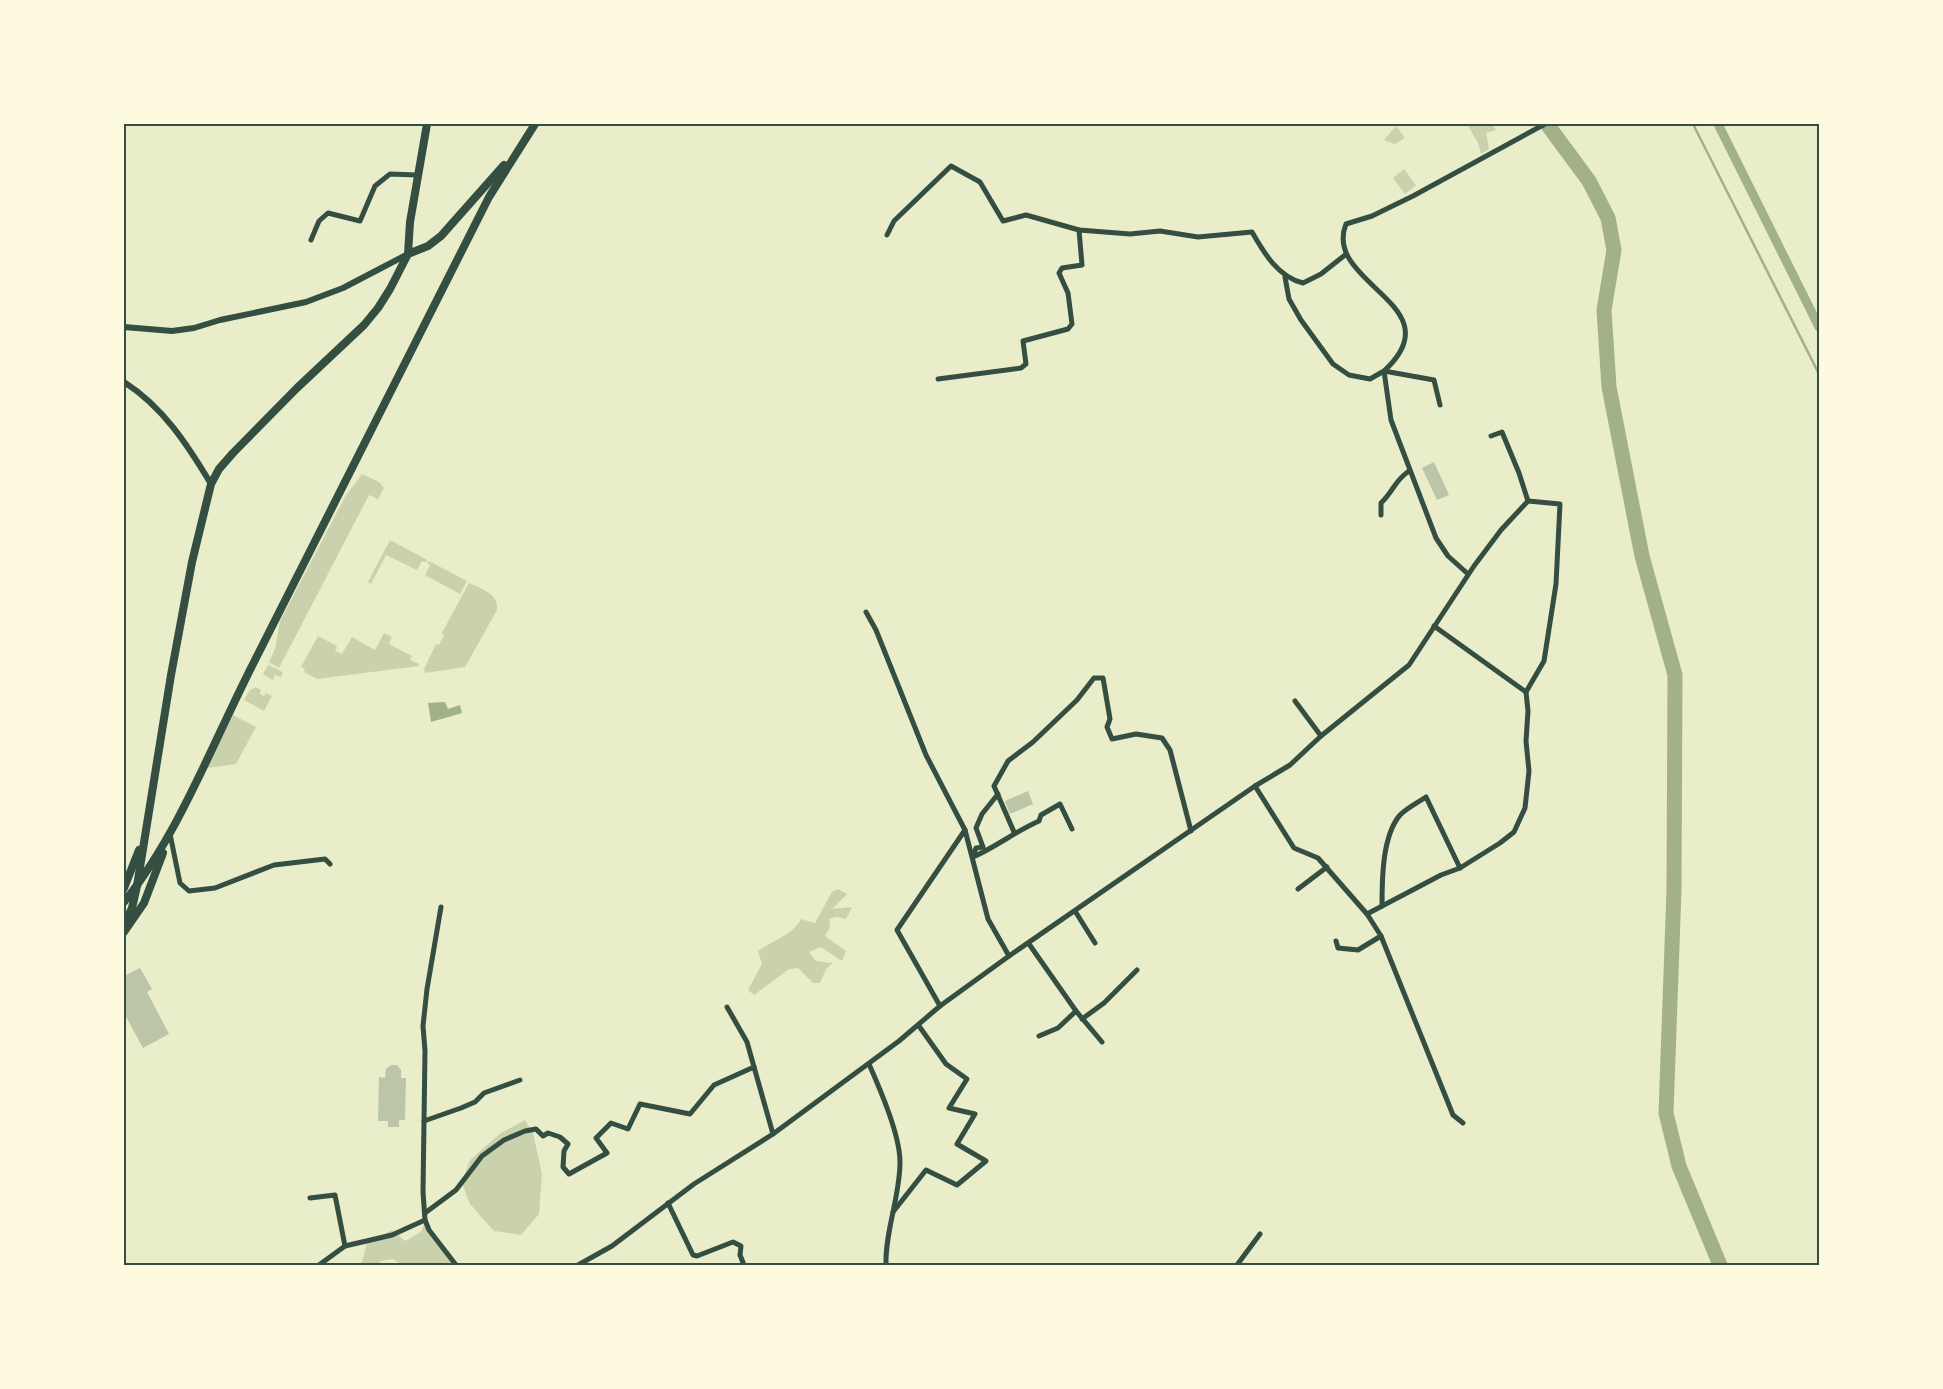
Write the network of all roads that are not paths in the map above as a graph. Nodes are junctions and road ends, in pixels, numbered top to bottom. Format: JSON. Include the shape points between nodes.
{"nodes":[{"id":1,"x":427,"y":124,"type":"edge"},
{"id":2,"x":535,"y":124,"type":"edge"},
{"id":3,"x":1545,"y":124,"type":"edge"},
{"id":4,"x":517,"y":151,"type":"junction"},
{"id":5,"x":418,"y":175,"type":"junction"},
{"id":6,"x":1079,"y":230,"type":"junction"},
{"id":7,"x":887,"y":235,"type":"dead end"},
{"id":8,"x":311,"y":240,"type":"dead end"},
{"id":9,"x":408,"y":254,"type":"junction"},
{"id":10,"x":1345,"y":255,"type":"junction"},
{"id":11,"x":1285,"y":277,"type":"junction"},
{"id":12,"x":124,"y":327,"type":"edge"},
{"id":13,"x":1384,"y":371,"type":"junction"},
{"id":14,"x":938,"y":379,"type":"dead end"},
{"id":15,"x":124,"y":382,"type":"edge"},
{"id":16,"x":1440,"y":405,"type":"dead end"},
{"id":17,"x":1491,"y":436,"type":"dead end"},
{"id":18,"x":1409,"y":471,"type":"junction"},
{"id":19,"x":211,"y":484,"type":"junction"},
{"id":20,"x":1528,"y":501,"type":"junction"},
{"id":21,"x":1381,"y":515,"type":"dead end"},
{"id":22,"x":1468,"y":574,"type":"junction"},
{"id":23,"x":866,"y":612,"type":"dead end"},
{"id":24,"x":1434,"y":626,"type":"junction"},
{"id":25,"x":1526,"y":692,"type":"junction"},
{"id":26,"x":1295,"y":701,"type":"dead end"},
{"id":27,"x":1321,"y":736,"type":"junction"},
{"id":28,"x":1255,"y":786,"type":"junction"},
{"id":29,"x":998,"y":794,"type":"junction"},
{"id":30,"x":149,"y":809,"type":"junction"},
{"id":31,"x":1072,"y":829,"type":"dead end"},
{"id":32,"x":965,"y":830,"type":"junction"},
{"id":33,"x":1191,"y":831,"type":"junction"},
{"id":34,"x":1014,"y":832,"type":"junction"},
{"id":35,"x":170,"y":834,"type":"junction"},
{"id":36,"x":972,"y":857,"type":"junction"},
{"id":37,"x":330,"y":864,"type":"dead end"},
{"id":38,"x":1327,"y":867,"type":"junction"},
{"id":39,"x":1460,"y":868,"type":"junction"},
{"id":40,"x":137,"y":886,"type":"junction"},
{"id":41,"x":124,"y":888,"type":"edge"},
{"id":42,"x":1298,"y":889,"type":"dead end"},
{"id":43,"x":124,"y":902,"type":"edge"},
{"id":44,"x":1382,"y":906,"type":"junction"},
{"id":45,"x":442,"y":907,"type":"dead end"},
{"id":46,"x":1075,"y":911,"type":"junction"},
{"id":47,"x":1367,"y":914,"type":"junction"},
{"id":48,"x":124,"y":925,"type":"edge"},
{"id":49,"x":124,"y":932,"type":"edge"},
{"id":50,"x":1381,"y":936,"type":"junction"},
{"id":51,"x":1336,"y":941,"type":"dead end"},
{"id":52,"x":1095,"y":943,"type":"dead end"},
{"id":53,"x":1029,"y":944,"type":"junction"},
{"id":54,"x":1009,"y":956,"type":"junction"},
{"id":55,"x":1136,"y":970,"type":"dead end"},
{"id":56,"x":940,"y":1006,"type":"junction"},
{"id":57,"x":727,"y":1007,"type":"dead end"},
{"id":58,"x":1076,"y":1011,"type":"junction"},
{"id":59,"x":1082,"y":1019,"type":"junction"},
{"id":60,"x":919,"y":1026,"type":"junction"},
{"id":61,"x":1039,"y":1036,"type":"dead end"},
{"id":62,"x":1102,"y":1042,"type":"dead end"},
{"id":63,"x":869,"y":1064,"type":"junction"},
{"id":64,"x":754,"y":1067,"type":"junction"},
{"id":65,"x":520,"y":1080,"type":"dead end"},
{"id":66,"x":424,"y":1121,"type":"junction"},
{"id":67,"x":1463,"y":1123,"type":"dead end"},
{"id":68,"x":772,"y":1134,"type":"junction"},
{"id":69,"x":310,"y":1198,"type":"dead end"},
{"id":70,"x":668,"y":1204,"type":"junction"},
{"id":71,"x":893,"y":1212,"type":"junction"},
{"id":72,"x":424,"y":1213,"type":"junction"},
{"id":73,"x":425,"y":1220,"type":"junction"},
{"id":74,"x":1260,"y":1234,"type":"dead end"},
{"id":75,"x":345,"y":1246,"type":"junction"},
{"id":76,"x":319,"y":1265,"type":"edge"},
{"id":77,"x":456,"y":1265,"type":"edge"},
{"id":78,"x":578,"y":1265,"type":"edge"},
{"id":79,"x":744,"y":1265,"type":"edge"},
{"id":80,"x":886,"y":1265,"type":"edge"},
{"id":81,"x":1237,"y":1265,"type":"edge"}],
"edges":[{"from":1,"to":5,"type":"main road"},
{"from":2,"to":4,"type":"main road"},
{"from":3,"to":10,"type":"street","via":[[1413,196],[1372,216],[1346,224],[1342,243]]},
{"from":4,"to":9,"type":"main road","via":[[441,236],[428,246]]},
{"from":4,"to":35,"type":"main road","via":[[489,197]]},
{"from":5,"to":8,"type":"street","via":[[390,174],[375,186],[360,221],[328,213],[319,221]]},
{"from":5,"to":9,"type":"main road"},
{"from":6,"to":7,"type":"street","via":[[1026,215],[1003,221],[980,182],[951,166],[894,221]]},
{"from":6,"to":11,"type":"street","via":[[1130,234],[1160,231],[1198,237],[1252,232],[1264,253]]},
{"from":6,"to":14,"type":"street","via":[[1082,265],[1062,268],[1059,273],[1068,293],[1072,324],[1023,341],[1026,364],[1021,368]]},
{"from":9,"to":12,"type":"street","via":[[343,288],[306,302],[187,329]]},
{"from":9,"to":19,"type":"main road","via":[[373,314],[233,453]]},
{"from":10,"to":11,"type":"street","via":[[1303,283]]},
{"from":10,"to":13,"type":"street","via":[[1406,326],[1405,344],[1397,359]]},
{"from":11,"to":13,"type":"street","via":[[1289,299],[1313,340],[1333,364],[1349,375],[1370,379]]},
{"from":13,"to":16,"type":"street","via":[[1434,380]]},
{"from":13,"to":18,"type":"street","via":[[1391,420]]},
{"from":15,"to":19,"type":"street","via":[[143,394],[168,418]]},
{"from":17,"to":20,"type":"street","via":[[1502,432]]},
{"from":18,"to":21,"type":"street","via":[[1398,479],[1392,493],[1381,504]]},
{"from":18,"to":22,"type":"street","via":[[1436,538],[1448,556]]},
{"from":19,"to":30,"type":"main road","via":[[192,562]]},
{"from":20,"to":22,"type":"street"},
{"from":20,"to":25,"type":"street","via":[[1560,504],[1556,584],[1544,661]]},
{"from":22,"to":24,"type":"street"},
{"from":23,"to":32,"type":"street","via":[[926,755]]},
{"from":24,"to":25,"type":"street"},
{"from":24,"to":27,"type":"street","via":[[1409,665]]},
{"from":25,"to":39,"type":"street","via":[[1529,771],[1525,808],[1514,832]]},
{"from":26,"to":27,"type":"street"},
{"from":27,"to":28,"type":"street","via":[[1290,765]]},
{"from":28,"to":33,"type":"street"},
{"from":28,"to":38,"type":"street","via":[[1294,848],[1318,858]]},
{"from":29,"to":33,"type":"street","via":[[994,786],[1008,761],[1077,700],[1094,678],[1102,678],[1110,719],[1107,727],[1112,739],[1136,734],[1162,738],[1170,750]]},
{"from":29,"to":34,"type":"street"},
{"from":29,"to":36,"type":"street","via":[[982,814],[976,828],[983,847],[976,848]]},
{"from":30,"to":40,"type":"main road"},
{"from":30,"to":41,"type":"main road","via":[[138,854]]},
{"from":31,"to":34,"type":"street","via":[[1060,804],[1041,815],[1039,821]]},
{"from":32,"to":36,"type":"street"},
{"from":32,"to":56,"type":"street","via":[[897,930]]},
{"from":33,"to":46,"type":"street"},
{"from":34,"to":36,"type":"street"},
{"from":35,"to":37,"type":"street","via":[[180,883],[189,890],[215,888],[274,865],[325,859]]},
{"from":35,"to":40,"type":"main road"},
{"from":35,"to":49,"type":"main road","via":[[144,903]]},
{"from":36,"to":54,"type":"street","via":[[988,918]]},
{"from":38,"to":42,"type":"street"},
{"from":38,"to":47,"type":"street"},
{"from":39,"to":44,"type":"street"},
{"from":39,"to":44,"type":"street","via":[[1426,798],[1400,816],[1395,824],[1382,869]]},
{"from":40,"to":43,"type":"main road"},
{"from":40,"to":48,"type":"main road"},
{"from":44,"to":47,"type":"street"},
{"from":45,"to":66,"type":"street","via":[[423,1026]]},
{"from":46,"to":52,"type":"street"},
{"from":46,"to":53,"type":"street"},
{"from":47,"to":50,"type":"street"},
{"from":50,"to":51,"type":"street","via":[[1358,950],[1338,948]]},
{"from":50,"to":67,"type":"street","via":[[1453,1116]]},
{"from":53,"to":54,"type":"street"},
{"from":53,"to":58,"type":"street"},
{"from":54,"to":56,"type":"street"},
{"from":55,"to":59,"type":"street","via":[[1104,1003]]},
{"from":56,"to":60,"type":"street"},
{"from":57,"to":64,"type":"street","via":[[747,1042]]},
{"from":58,"to":59,"type":"street"},
{"from":58,"to":61,"type":"street","via":[[1058,1028]]},
{"from":59,"to":62,"type":"street"},
{"from":60,"to":63,"type":"street"},
{"from":60,"to":71,"type":"street","via":[[946,1064],[967,1079],[949,1108],[975,1114],[957,1144],[986,1162],[957,1185],[926,1170]]},
{"from":63,"to":68,"type":"street"},
{"from":63,"to":71,"type":"street","via":[[885,1105],[900,1162]]},
{"from":64,"to":68,"type":"street"},
{"from":64,"to":72,"type":"street","via":[[714,1085],[690,1114],[640,1104],[628,1129],[611,1123],[596,1138],[607,1154],[569,1174],[562,1167],[568,1144],[560,1137],[548,1133],[543,1136],[536,1129],[504,1140],[482,1156],[456,1190]]},
{"from":65,"to":66,"type":"street","via":[[484,1093],[475,1102],[461,1108]]},
{"from":66,"to":72,"type":"street"},
{"from":68,"to":70,"type":"street"},
{"from":69,"to":75,"type":"street","via":[[334,1195]]},
{"from":70,"to":78,"type":"street","via":[[612,1246]]},
{"from":70,"to":79,"type":"street","via":[[693,1255],[733,1242],[741,1246]]},
{"from":71,"to":80,"type":"street"},
{"from":72,"to":73,"type":"street"},
{"from":73,"to":75,"type":"street","via":[[392,1235]]},
{"from":73,"to":77,"type":"street"},
{"from":74,"to":81,"type":"street"},
{"from":75,"to":76,"type":"street"}]}
